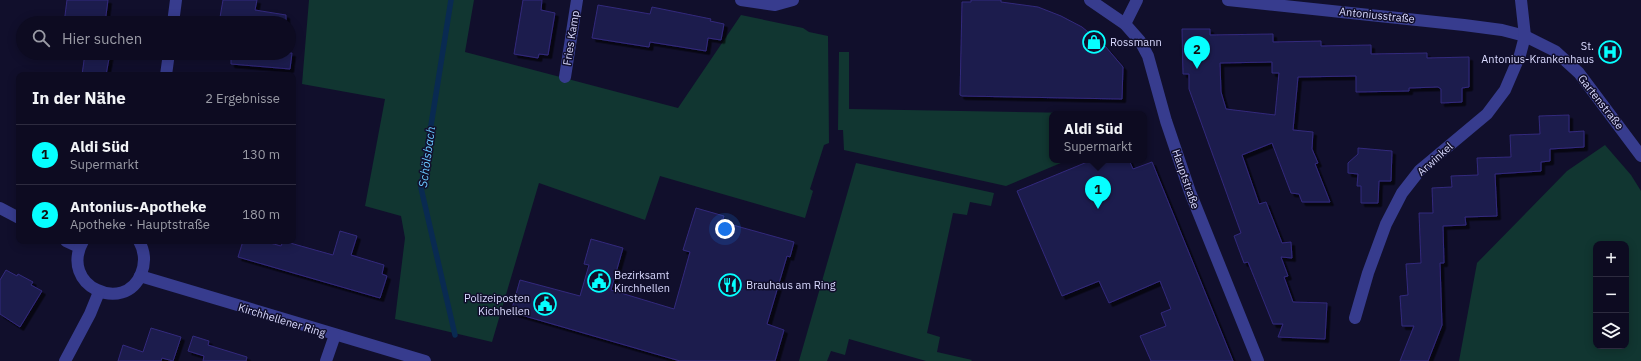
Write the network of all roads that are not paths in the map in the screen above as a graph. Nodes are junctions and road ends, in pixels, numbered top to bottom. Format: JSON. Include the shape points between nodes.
{"nodes":[{"id":1,"x":176,"y":0,"type":"edge"},
{"id":2,"x":577,"y":0,"type":"edge"},
{"id":3,"x":741,"y":0,"type":"edge"},
{"id":4,"x":793,"y":0,"type":"edge"},
{"id":5,"x":1090,"y":0,"type":"edge"},
{"id":6,"x":1228,"y":0,"type":"edge"},
{"id":7,"x":1522,"y":0,"type":"edge"},
{"id":8,"x":1139,"y":1,"type":"edge"},
{"id":9,"x":174,"y":16,"type":"edge"},
{"id":10,"x":1125,"y":24,"type":"junction"},
{"id":11,"x":1525,"y":36,"type":"junction"},
{"id":12,"x":168,"y":60,"type":"edge"},
{"id":13,"x":166,"y":72,"type":"edge"},
{"id":14,"x":565,"y":77,"type":"dead end"},
{"id":15,"x":1641,"y":156,"type":"edge"},
{"id":16,"x":0,"y":208,"type":"edge"},
{"id":17,"x":16,"y":216,"type":"edge"},
{"id":18,"x":81,"y":244,"type":"edge"},
{"id":19,"x":140,"y":244,"type":"edge"},
{"id":20,"x":140,"y":276,"type":"junction"},
{"id":21,"x":99,"y":292,"type":"junction"},
{"id":22,"x":1356,"y":318,"type":"dead end"},
{"id":23,"x":335,"y":335,"type":"junction"},
{"id":24,"x":64,"y":361,"type":"edge"},
{"id":25,"x":326,"y":361,"type":"edge"},
{"id":26,"x":425,"y":361,"type":"edge"},
{"id":27,"x":1258,"y":361,"type":"edge"}],
"edges":[{"from":1,"to":9,"type":"street"},
{"from":2,"to":14,"type":"street","name":"Fries Kamp"},
{"from":3,"to":4,"type":"street","via":[[775,5]]},
{"from":5,"to":10,"type":"street","name":"Hauptstraße"},
{"from":6,"to":11,"type":"street","name":"Antoniusstraße","via":[[1464,25]]},
{"from":7,"to":11,"type":"street"},
{"from":8,"to":10,"type":"street"},
{"from":10,"to":27,"type":"street","name":"Hauptstraße","via":[[1140,41],[1148,56],[1166,122],[1190,192]]},
{"from":11,"to":15,"type":"street","name":"Gartenstraße","via":[[1555,51],[1579,73]]},
{"from":11,"to":22,"type":"street","name":"Arwinkel","via":[[1505,90],[1487,114],[1420,170],[1402,193],[1386,224],[1368,273]]},
{"from":12,"to":13,"type":"street"},
{"from":16,"to":17,"type":"street"},
{"from":18,"to":21,"type":"street","via":[[77,263],[79,271],[88,284]]},
{"from":19,"to":20,"type":"street","via":[[144,257],[144,267]]},
{"from":20,"to":21,"type":"street","via":[[135,284],[124,291],[110,294]]},
{"from":20,"to":23,"type":"street","name":"Kirchhellener Ring"},
{"from":21,"to":24,"type":"street"},
{"from":23,"to":25,"type":"street"},
{"from":23,"to":26,"type":"street","name":"Kirchhellener Ring"}]}
